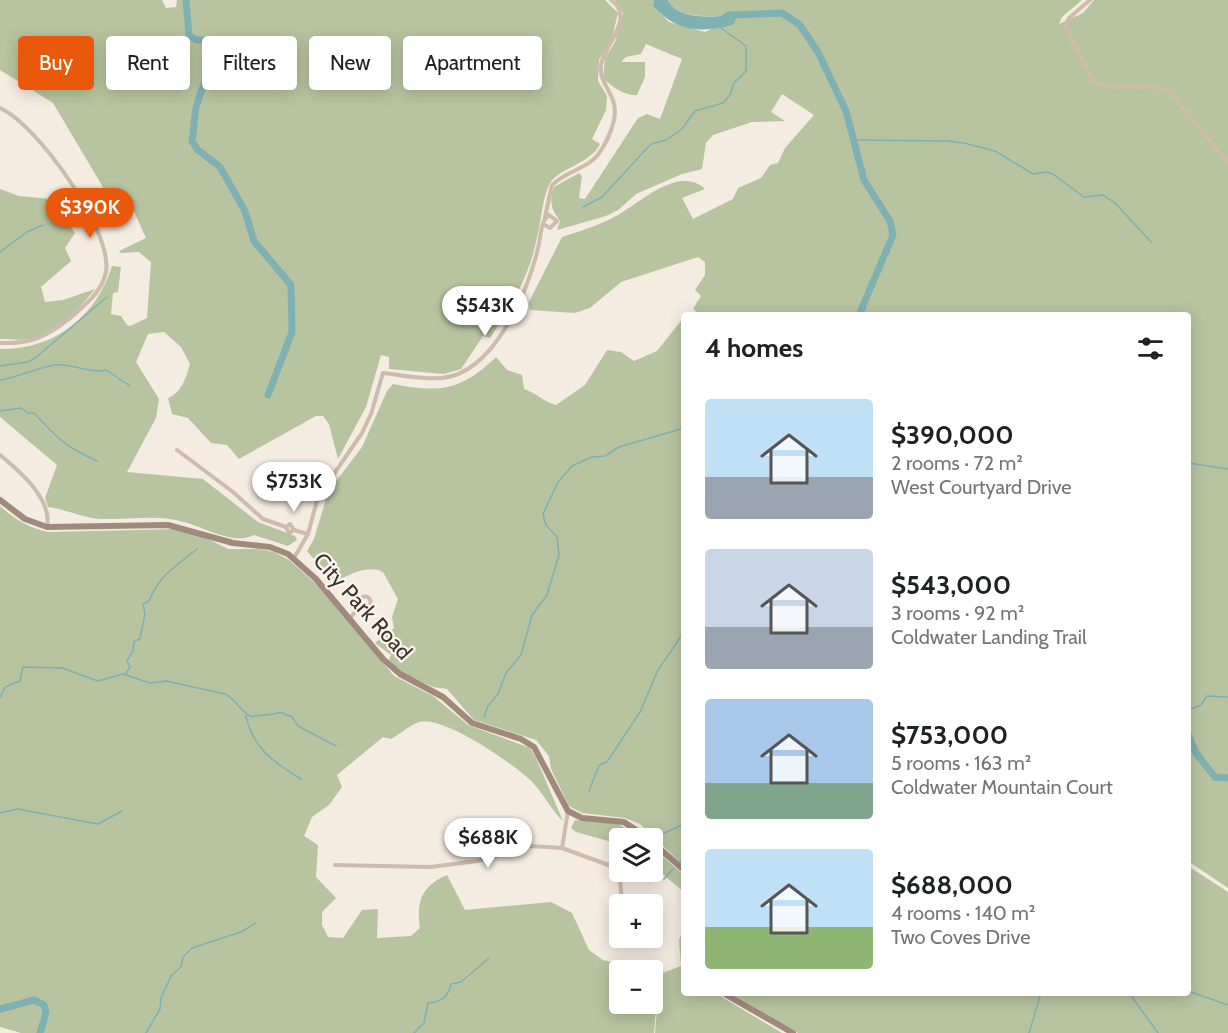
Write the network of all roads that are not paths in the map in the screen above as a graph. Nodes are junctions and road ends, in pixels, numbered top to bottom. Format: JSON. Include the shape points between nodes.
{"nodes":[{"id":1,"x":611,"y":0,"type":"edge"},
{"id":2,"x":1090,"y":0,"type":"edge"},
{"id":3,"x":0,"y":108,"type":"edge"},
{"id":4,"x":1228,"y":163,"type":"edge"},
{"id":5,"x":545,"y":218,"type":"junction"},
{"id":6,"x":543,"y":224,"type":"junction"},
{"id":7,"x":0,"y":343,"type":"edge"},
{"id":8,"x":177,"y":450,"type":"dead end"},
{"id":9,"x":0,"y":455,"type":"edge"},
{"id":10,"x":0,"y":500,"type":"edge"},
{"id":11,"x":47,"y":527,"type":"junction"},
{"id":12,"x":308,"y":534,"type":"junction"},
{"id":13,"x":294,"y":558,"type":"junction"},
{"id":14,"x":361,"y":605,"type":"dead end"},
{"id":15,"x":350,"y":618,"type":"junction"},
{"id":16,"x":568,"y":812,"type":"junction"},
{"id":17,"x":633,"y":828,"type":"edge"},
{"id":18,"x":562,"y":848,"type":"junction"},
{"id":19,"x":663,"y":852,"type":"edge"},
{"id":20,"x":335,"y":865,"type":"dead end"},
{"id":21,"x":681,"y":867,"type":"edge"},
{"id":22,"x":621,"y":894,"type":"edge"},
{"id":23,"x":728,"y":996,"type":"edge"},
{"id":24,"x":793,"y":1033,"type":"edge"}],
"edges":[{"from":1,"to":5,"type":"street","via":[[620,17],[613,43],[603,58],[601,74],[614,104],[614,119],[595,159],[552,185]]},
{"from":2,"to":4,"type":"street","via":[[1065,26],[1093,81],[1170,92]]},
{"from":3,"to":7,"type":"street","via":[[23,124],[67,177],[101,236],[107,262],[97,292],[57,329],[30,343]]},
{"from":5,"to":6,"type":"street"},
{"from":5,"to":6,"type":"street","via":[[551,215],[556,219],[555,226]]},
{"from":6,"to":12,"type":"street","via":[[525,293],[493,345],[469,369],[442,378],[383,373],[362,433],[318,497]]},
{"from":8,"to":12,"type":"street","via":[[263,519],[286,527],[288,532]]},
{"from":9,"to":11,"type":"street","via":[[27,477],[47,512]]},
{"from":10,"to":11,"type":"street","name":"City Park Road","via":[[25,519]]},
{"from":11,"to":13,"type":"street","name":"City Park Road","via":[[168,525],[233,543],[270,547]]},
{"from":12,"to":13,"type":"street"},
{"from":13,"to":15,"type":"street","name":"City Park Road"},
{"from":14,"to":15,"type":"street"},
{"from":15,"to":16,"type":"street","name":"City Park Road","via":[[400,674],[443,697],[472,723],[534,747]]},
{"from":16,"to":17,"type":"street","via":[[582,818],[624,822]]},
{"from":16,"to":18,"type":"street"},
{"from":18,"to":20,"type":"street","via":[[530,846],[478,861],[414,869]]},
{"from":18,"to":22,"type":"street","via":[[615,867]]},
{"from":19,"to":21,"type":"street"},
{"from":23,"to":24,"type":"street"}]}
